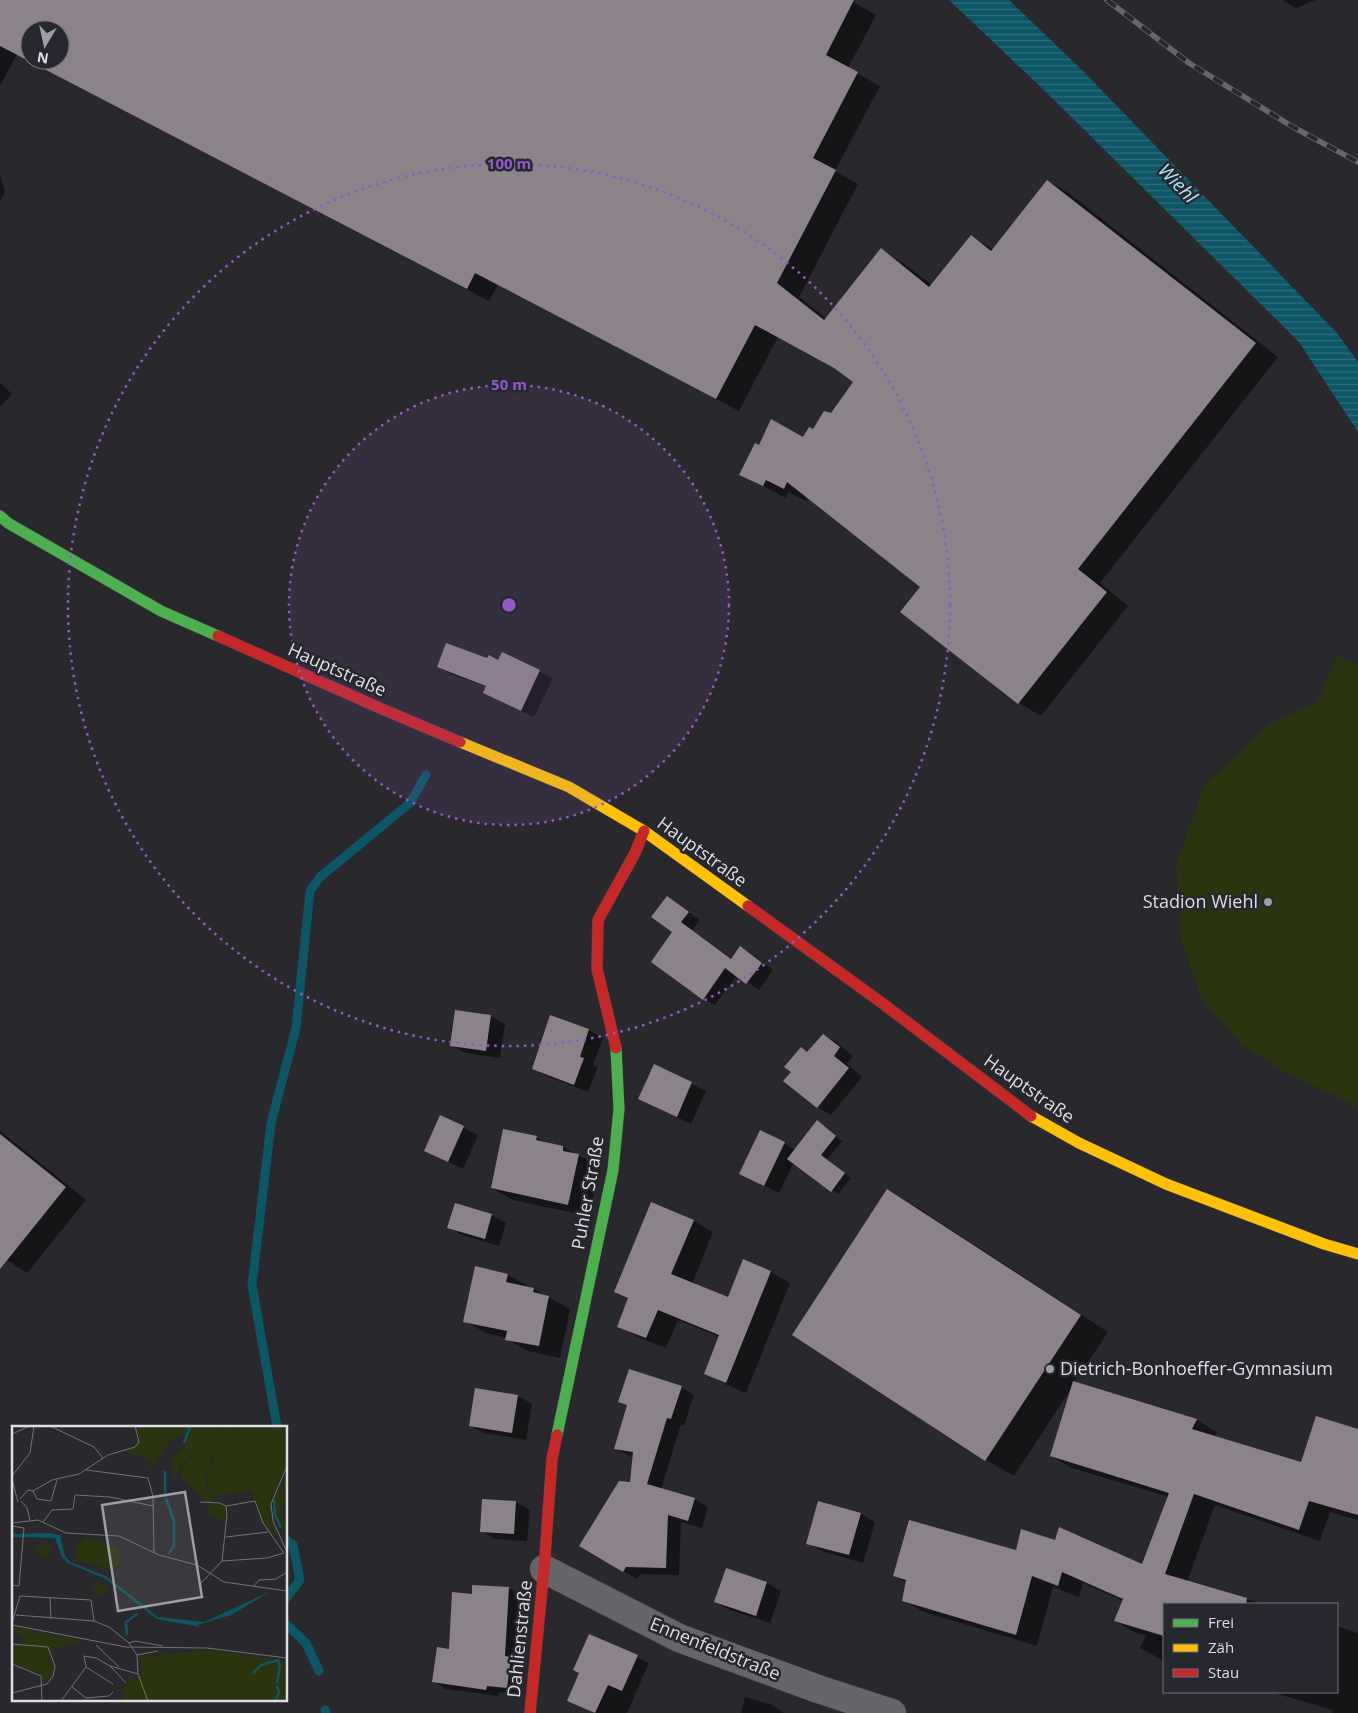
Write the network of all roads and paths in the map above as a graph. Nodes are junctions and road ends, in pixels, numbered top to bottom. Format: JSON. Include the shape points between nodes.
{"nodes":[{"id":1,"x":0,"y":516,"type":"edge"},
{"id":2,"x":644,"y":831,"type":"junction"},
{"id":3,"x":1358,"y":1254,"type":"edge"},
{"id":4,"x":544,"y":1569,"type":"junction"},
{"id":5,"x":530,"y":1713,"type":"edge"},
{"id":6,"x":892,"y":1713,"type":"edge"}],
"edges":[{"from":1,"to":2,"type":"street","name":"Hauptstraße","via":[[161,611],[569,787]]},
{"from":2,"to":3,"type":"street","name":"Hauptstraße","via":[[882,1003],[1034,1118],[1078,1144],[1166,1184]]},
{"from":2,"to":4,"type":"street","name":"Puhler Straße","via":[[598,920],[597,969],[616,1043],[619,1110],[613,1170],[552,1459]]},
{"from":4,"to":5,"type":"street","name":"Dahlienstraße"},
{"from":4,"to":6,"type":"street","name":"Ennenfeldstraße","via":[[679,1638]]}]}
